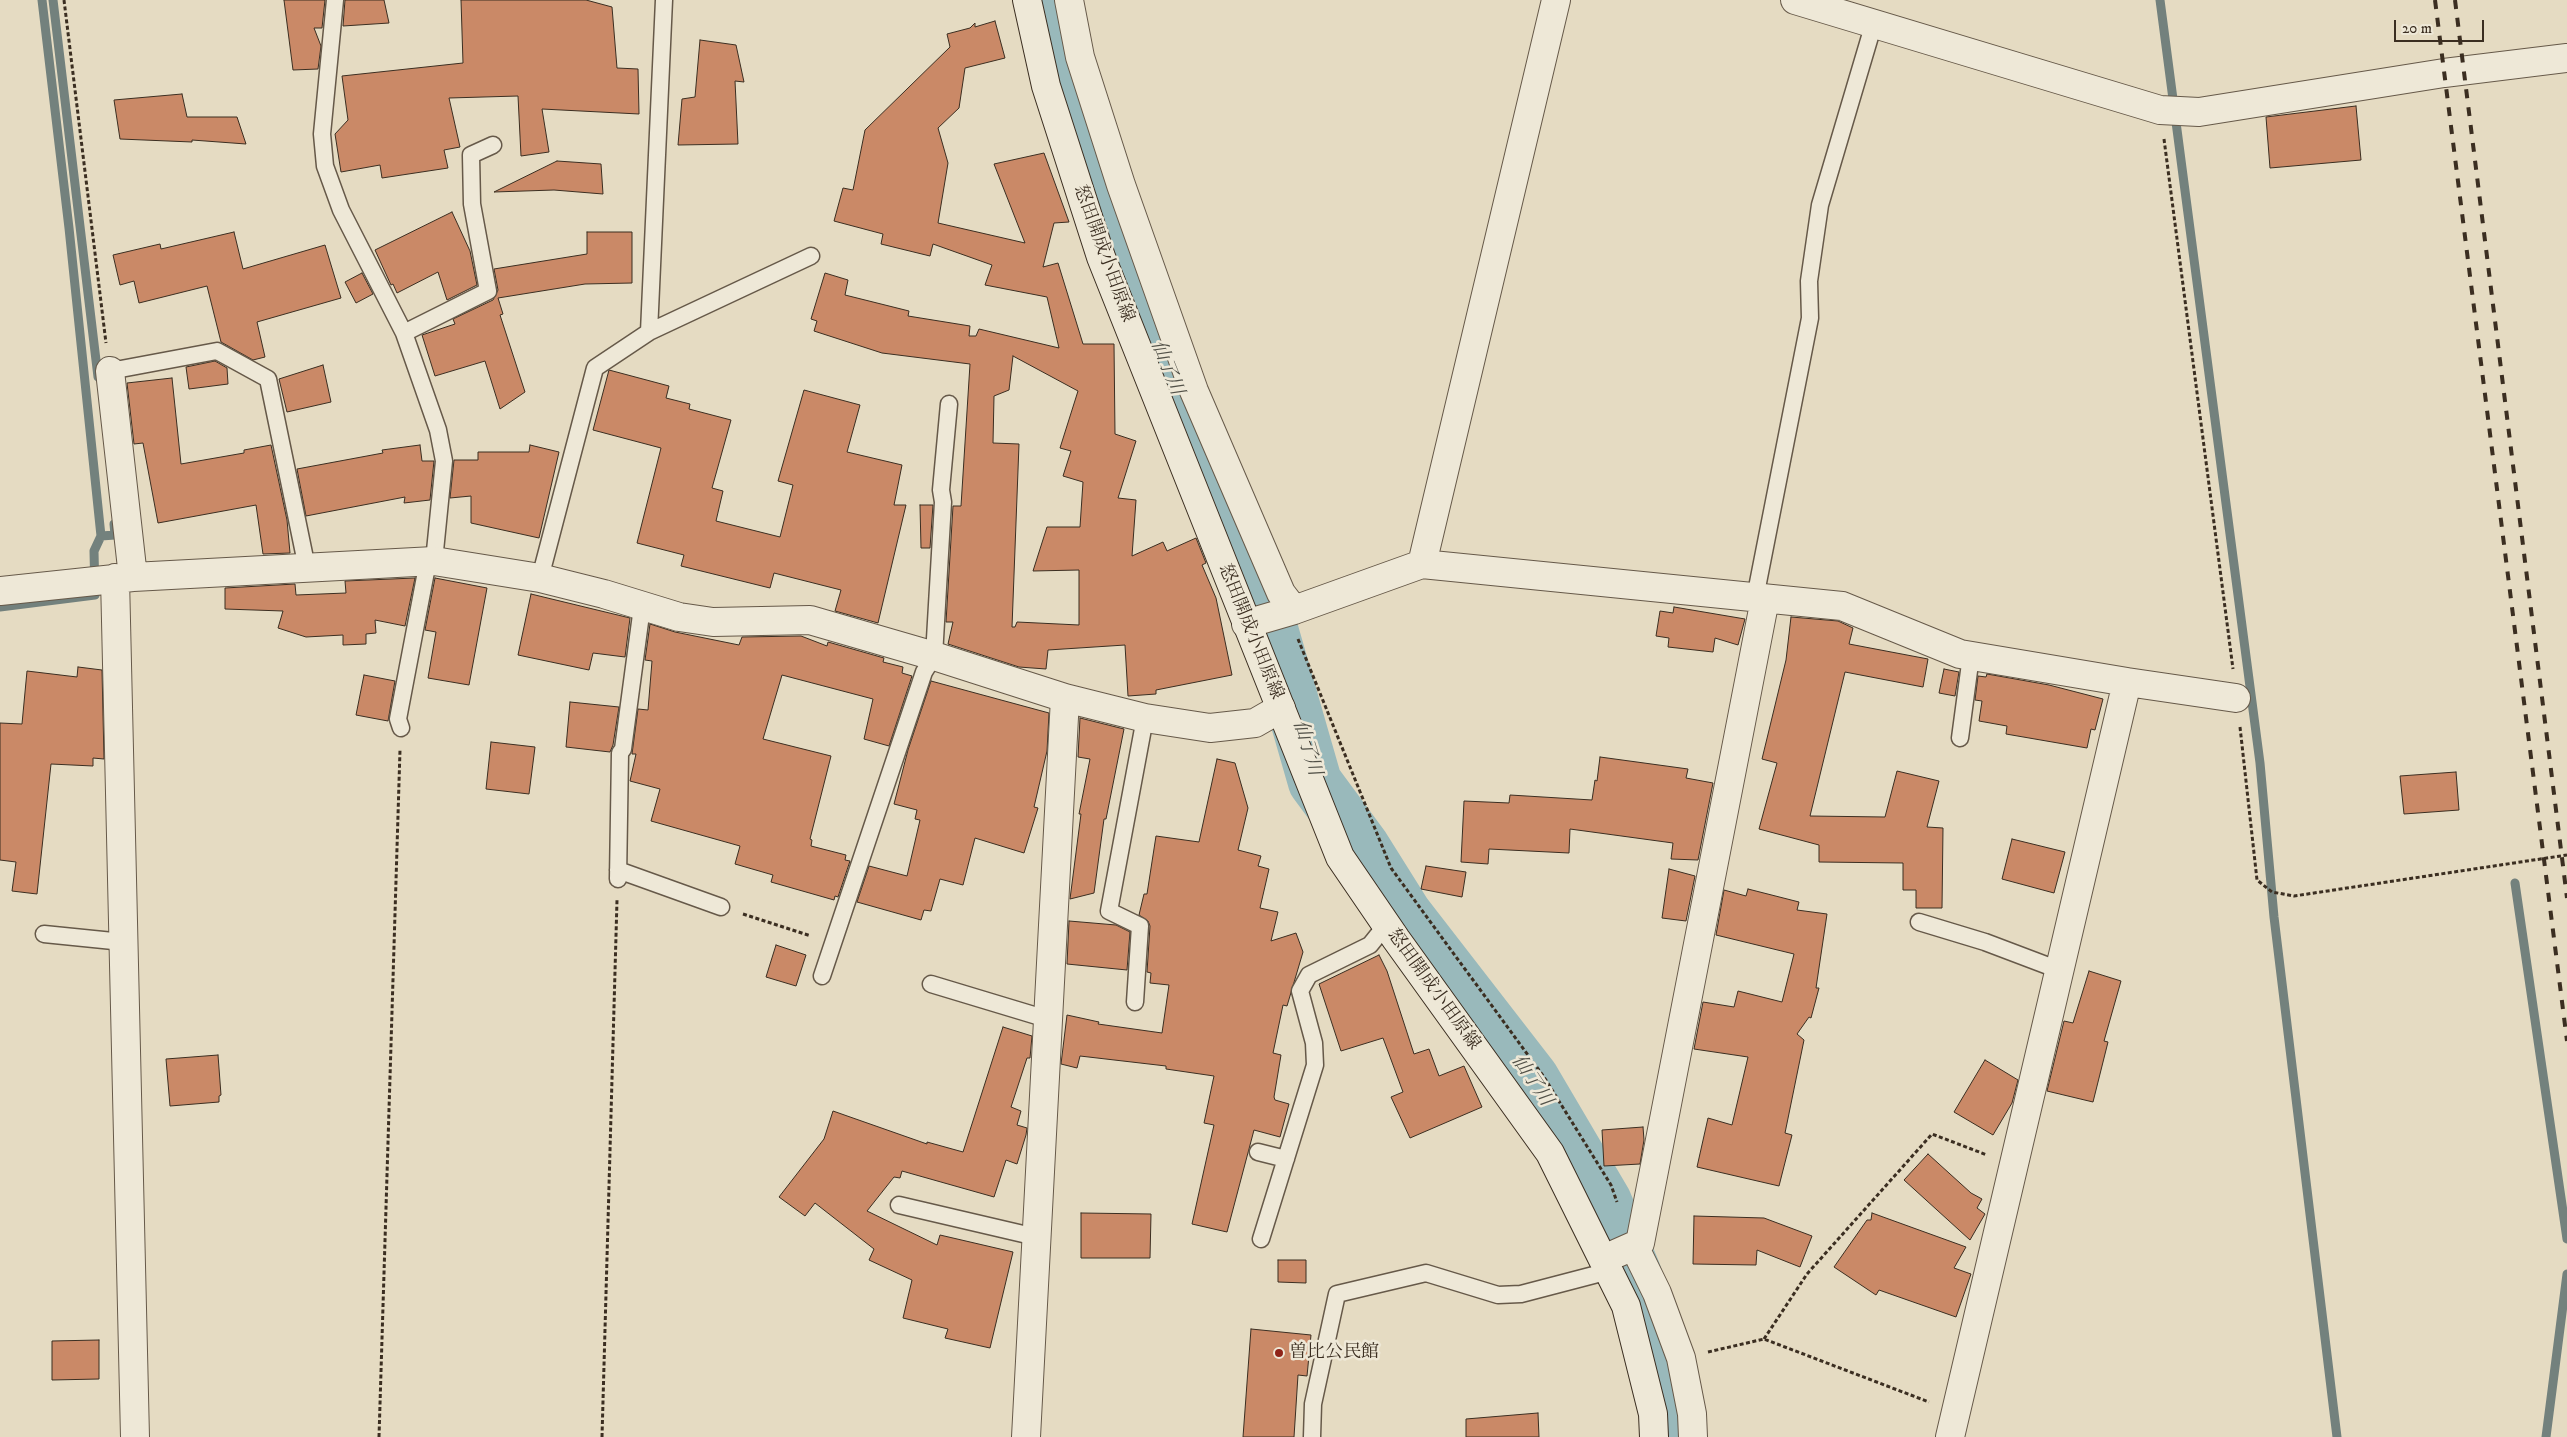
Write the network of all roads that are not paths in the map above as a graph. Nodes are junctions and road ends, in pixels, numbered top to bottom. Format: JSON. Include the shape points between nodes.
{"nodes":[{"id":1,"x":335,"y":0,"type":"edge"},
{"id":2,"x":664,"y":0,"type":"edge"},
{"id":3,"x":1027,"y":0,"type":"edge"},
{"id":4,"x":1069,"y":0,"type":"edge"},
{"id":5,"x":1556,"y":0,"type":"edge"},
{"id":6,"x":1795,"y":0,"type":"edge"},
{"id":7,"x":1874,"y":23,"type":"junction"},
{"id":8,"x":2567,"y":58,"type":"edge"},
{"id":9,"x":493,"y":146,"type":"dead end"},
{"id":10,"x":811,"y":256,"type":"dead end"},
{"id":11,"x":649,"y":332,"type":"junction"},
{"id":12,"x":404,"y":333,"type":"junction"},
{"id":13,"x":110,"y":371,"type":"joint"},
{"id":14,"x":950,"y":404,"type":"dead end"},
{"id":15,"x":431,"y":561,"type":"junction"},
{"id":16,"x":1422,"y":564,"type":"junction"},
{"id":17,"x":307,"y":568,"type":"junction"},
{"id":18,"x":119,"y":578,"type":"junction"},
{"id":19,"x":540,"y":578,"type":"junction"},
{"id":20,"x":0,"y":591,"type":"edge"},
{"id":21,"x":1760,"y":599,"type":"junction"},
{"id":22,"x":642,"y":607,"type":"junction"},
{"id":23,"x":1294,"y":610,"type":"junction"},
{"id":24,"x":1246,"y":624,"type":"junction"},
{"id":25,"x":934,"y":656,"type":"junction"},
{"id":26,"x":1971,"y":656,"type":"junction"},
{"id":27,"x":2127,"y":682,"type":"junction"},
{"id":28,"x":1065,"y":698,"type":"junction"},
{"id":29,"x":2236,"y":698,"type":"road end"},
{"id":30,"x":1281,"y":708,"type":"junction"},
{"id":31,"x":1145,"y":718,"type":"junction"},
{"id":32,"x":401,"y":728,"type":"road end"},
{"id":33,"x":1960,"y":738,"type":"dead end"},
{"id":34,"x":721,"y":907,"type":"road end"},
{"id":35,"x":1919,"y":922,"type":"dead end"},
{"id":36,"x":1386,"y":925,"type":"junction"},
{"id":37,"x":44,"y":934,"type":"dead end"},
{"id":38,"x":123,"y":942,"type":"junction"},
{"id":39,"x":2059,"y":970,"type":"junction"},
{"id":40,"x":822,"y":976,"type":"dead end"},
{"id":41,"x":931,"y":984,"type":"dead end"},
{"id":42,"x":1135,"y":1002,"type":"dead end"},
{"id":43,"x":1047,"y":1019,"type":"junction"},
{"id":44,"x":1258,"y":1152,"type":"dead end"},
{"id":45,"x":1286,"y":1160,"type":"junction"},
{"id":46,"x":899,"y":1205,"type":"dead end"},
{"id":47,"x":1036,"y":1237,"type":"junction"},
{"id":48,"x":1261,"y":1239,"type":"dead end"},
{"id":49,"x":1634,"y":1246,"type":"junction"},
{"id":50,"x":1607,"y":1265,"type":"junction"},
{"id":51,"x":1953,"y":1425,"type":"edge"},
{"id":52,"x":135,"y":1437,"type":"edge"},
{"id":53,"x":1026,"y":1437,"type":"edge"},
{"id":54,"x":1312,"y":1437,"type":"edge"},
{"id":55,"x":1654,"y":1437,"type":"edge"},
{"id":56,"x":1693,"y":1437,"type":"edge"}],
"edges":[{"from":1,"to":12,"type":"lane","via":[[322,134],[325,166],[341,210]]},
{"from":2,"to":11,"type":"lane"},
{"from":3,"to":24,"type":"street","name":"怒田開成小田原線","via":[[1046,86],[1101,257]]},
{"from":4,"to":23,"type":"street","via":[[1080,57],[1121,185],[1194,391],[1281,593]]},
{"from":5,"to":16,"type":"street"},
{"from":6,"to":7,"type":"street"},
{"from":7,"to":8,"type":"street","via":[[2160,110],[2199,112],[2444,73]]},
{"from":7,"to":21,"type":"lane","via":[[1820,205],[1809,281],[1810,318]]},
{"from":9,"to":12,"type":"lane","via":[[471,155],[472,204],[488,291]]},
{"from":10,"to":11,"type":"lane"},
{"from":11,"to":19,"type":"lane","via":[[595,368]]},
{"from":12,"to":15,"type":"lane","via":[[438,430],[444,461]]},
{"from":13,"to":17,"type":"lane","via":[[217,351],[268,379]]},
{"from":13,"to":18,"type":"street"},
{"from":14,"to":25,"type":"lane","via":[[941,490],[943,502]]},
{"from":15,"to":17,"type":"street"},
{"from":15,"to":19,"type":"street"},
{"from":15,"to":32,"type":"lane","via":[[398,718]]},
{"from":16,"to":21,"type":"street"},
{"from":16,"to":23,"type":"street"},
{"from":17,"to":18,"type":"street"},
{"from":18,"to":20,"type":"street"},
{"from":18,"to":38,"type":"street"},
{"from":19,"to":22,"type":"street"},
{"from":21,"to":26,"type":"street","via":[[1842,606]]},
{"from":21,"to":49,"type":"street","via":[[1640,1243]]},
{"from":22,"to":25,"type":"street","via":[[713,622],[810,620]]},
{"from":22,"to":34,"type":"lane","via":[[620,753],[618,874]]},
{"from":23,"to":24,"type":"street"},
{"from":24,"to":30,"type":"street","name":"怒田開成小田原線"},
{"from":25,"to":28,"type":"street"},
{"from":25,"to":40,"type":"lane","via":[[924,672]]},
{"from":26,"to":27,"type":"street"},
{"from":26,"to":33,"type":"lane"},
{"from":27,"to":29,"type":"street"},
{"from":27,"to":39,"type":"street"},
{"from":28,"to":31,"type":"street"},
{"from":28,"to":43,"type":"street"},
{"from":30,"to":31,"type":"street","via":[[1255,723],[1210,728]]},
{"from":30,"to":36,"type":"street","name":"怒田開成小田原線","via":[[1340,857]]},
{"from":31,"to":42,"type":"lane","via":[[1109,911],[1140,926]]},
{"from":35,"to":39,"type":"lane"},
{"from":36,"to":45,"type":"lane","via":[[1370,945],[1309,975],[1300,991],[1314,1043],[1315,1065]]},
{"from":36,"to":50,"type":"street","name":"怒田開成小田原線","via":[[1550,1153]]},
{"from":37,"to":38,"type":"lane"},
{"from":38,"to":52,"type":"street"},
{"from":39,"to":51,"type":"street"},
{"from":41,"to":43,"type":"lane"},
{"from":43,"to":47,"type":"street"},
{"from":44,"to":45,"type":"lane"},
{"from":45,"to":48,"type":"lane"},
{"from":46,"to":47,"type":"lane"},
{"from":47,"to":53,"type":"street"},
{"from":49,"to":50,"type":"street"},
{"from":49,"to":56,"type":"street","via":[[1657,1293],[1681,1358]]},
{"from":50,"to":54,"type":"lane","via":[[1521,1294],[1498,1295],[1426,1273],[1337,1294],[1313,1404]]},
{"from":50,"to":55,"type":"street","name":"怒田開成小田原線","via":[[1626,1306],[1653,1414]]}]}
